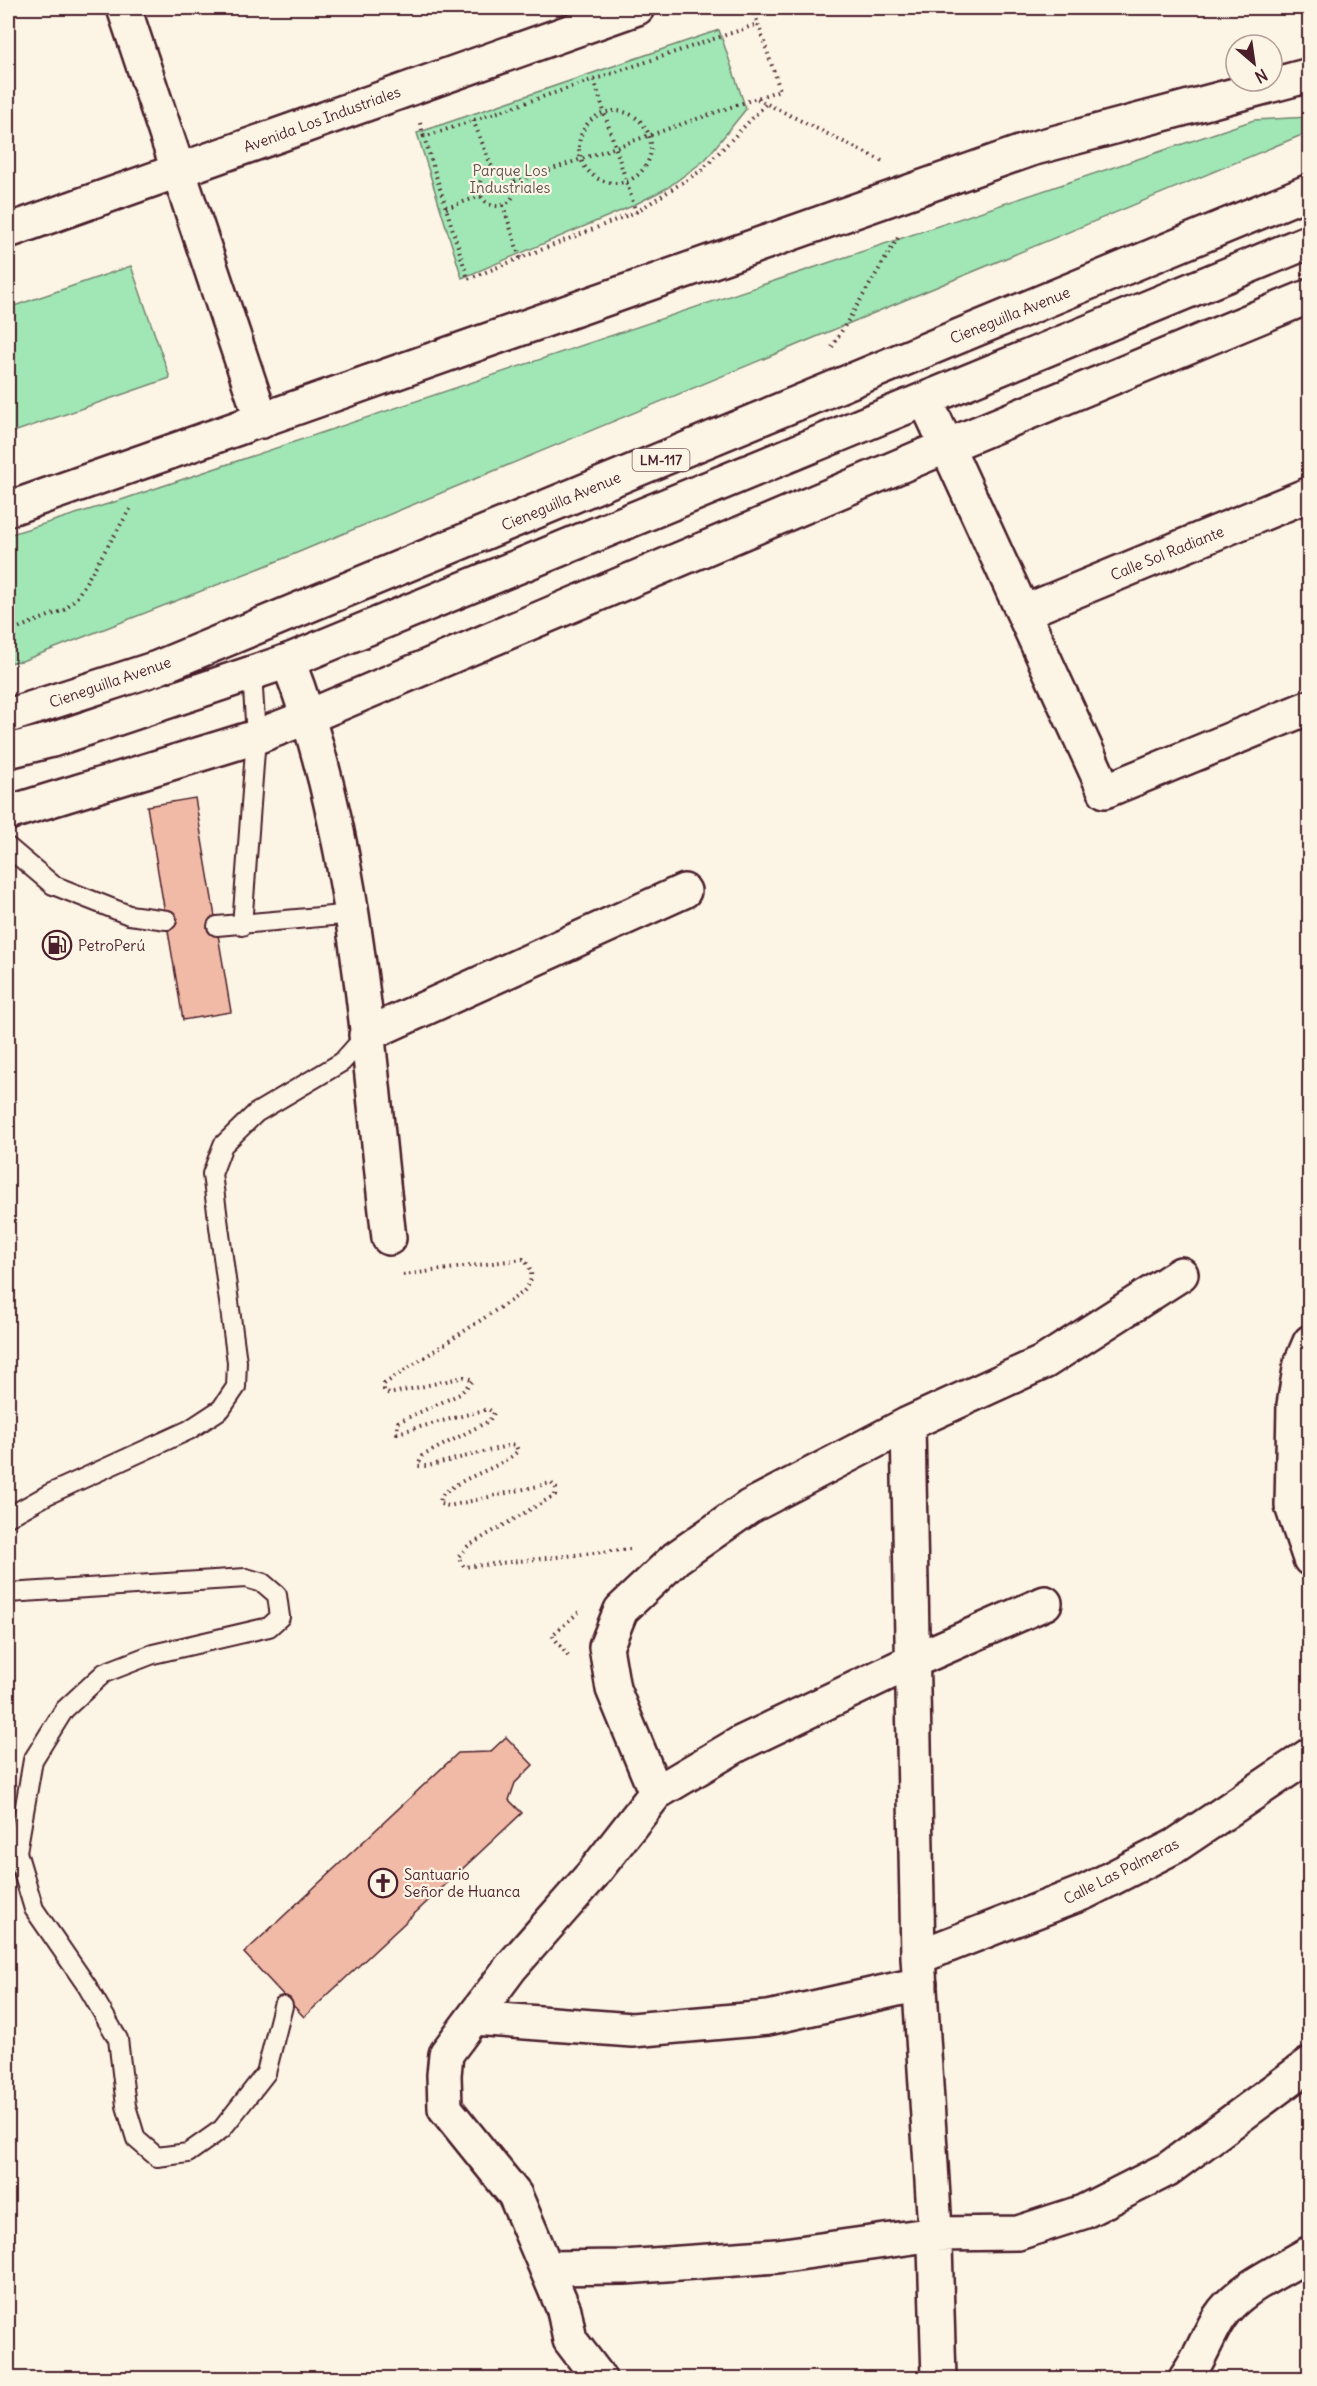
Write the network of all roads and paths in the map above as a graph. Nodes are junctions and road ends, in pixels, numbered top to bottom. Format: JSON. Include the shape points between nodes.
{"nodes":[{"id":1,"x":124,"y":8,"type":"edge"},
{"id":2,"x":637,"y":8,"type":"edge"},
{"id":3,"x":753,"y":8,"type":"edge"},
{"id":4,"x":758,"y":24,"type":"junction"},
{"id":5,"x":1310,"y":75,"type":"edge"},
{"id":6,"x":594,"y":80,"type":"junction"},
{"id":7,"x":767,"y":103,"type":"dead end"},
{"id":8,"x":605,"y":112,"type":"junction"},
{"id":9,"x":473,"y":120,"type":"junction"},
{"id":10,"x":649,"y":135,"type":"junction"},
{"id":11,"x":616,"y":147,"type":"junction"},
{"id":12,"x":580,"y":159,"type":"junction"},
{"id":13,"x":493,"y":170,"type":"junction"},
{"id":14,"x":177,"y":171,"type":"junction"},
{"id":15,"x":628,"y":181,"type":"junction"},
{"id":16,"x":515,"y":182,"type":"junction"},
{"id":17,"x":1310,"y":191,"type":"edge"},
{"id":18,"x":481,"y":196,"type":"junction"},
{"id":19,"x":503,"y":205,"type":"junction"},
{"id":20,"x":446,"y":208,"type":"junction"},
{"id":21,"x":636,"y":212,"type":"junction"},
{"id":22,"x":8,"y":231,"type":"edge"},
{"id":23,"x":1310,"y":241,"type":"edge"},
{"id":24,"x":520,"y":258,"type":"junction"},
{"id":25,"x":1310,"y":296,"type":"edge"},
{"id":26,"x":926,"y":401,"type":"junction"},
{"id":27,"x":262,"y":421,"type":"junction"},
{"id":28,"x":947,"y":446,"type":"junction"},
{"id":29,"x":162,"y":456,"type":"junction"},
{"id":30,"x":1310,"y":494,"type":"edge"},
{"id":31,"x":8,"y":509,"type":"edge"},
{"id":32,"x":1024,"y":612,"type":"junction"},
{"id":33,"x":8,"y":632,"type":"edge"},
{"id":34,"x":288,"y":661,"type":"junction"},
{"id":35,"x":252,"y":673,"type":"junction"},
{"id":36,"x":1310,"y":707,"type":"edge"},
{"id":37,"x":8,"y":716,"type":"edge"},
{"id":38,"x":310,"y":716,"type":"junction"},
{"id":39,"x":256,"y":737,"type":"junction"},
{"id":40,"x":8,"y":751,"type":"edge"},
{"id":41,"x":8,"y":813,"type":"edge"},
{"id":42,"x":8,"y":847,"type":"edge"},
{"id":43,"x":684,"y":891,"type":"dead end"},
{"id":44,"x":354,"y":915,"type":"junction"},
{"id":45,"x":167,"y":920,"type":"dead end"},
{"id":46,"x":216,"y":926,"type":"dead end"},
{"id":47,"x":242,"y":926,"type":"junction"},
{"id":48,"x":366,"y":1035,"type":"junction"},
{"id":49,"x":388,"y":1238,"type":"joint"},
{"id":50,"x":1181,"y":1274,"type":"dead end"},
{"id":51,"x":1310,"y":1342,"type":"edge"},
{"id":52,"x":908,"y":1424,"type":"junction"},
{"id":53,"x":8,"y":1517,"type":"edge"},
{"id":54,"x":634,"y":1549,"type":"dead end"},
{"id":55,"x":1310,"y":1559,"type":"edge"},
{"id":56,"x":8,"y":1593,"type":"edge"},
{"id":57,"x":1045,"y":1603,"type":"dead end"},
{"id":58,"x":588,"y":1604,"type":"dead end"},
{"id":59,"x":572,"y":1660,"type":"dead end"},
{"id":60,"x":913,"y":1661,"type":"junction"},
{"id":61,"x":1310,"y":1755,"type":"edge"},
{"id":62,"x":656,"y":1793,"type":"junction"},
{"id":63,"x":919,"y":1970,"type":"junction"},
{"id":64,"x":283,"y":2006,"type":"dead end"},
{"id":65,"x":473,"y":2018,"type":"junction"},
{"id":66,"x":1310,"y":2064,"type":"edge"},
{"id":67,"x":935,"y":2234,"type":"junction"},
{"id":68,"x":1310,"y":2253,"type":"edge"},
{"id":69,"x":546,"y":2268,"type":"junction"},
{"id":70,"x":599,"y":2379,"type":"edge"},
{"id":71,"x":939,"y":2379,"type":"edge"},
{"id":72,"x":1186,"y":2379,"type":"edge"}],
"edges":[{"from":1,"to":14,"type":"street"},
{"from":2,"to":14,"type":"street","name":"Avenida Los Industriales"},
{"from":3,"to":4,"type":"path"},
{"from":4,"to":6,"type":"path"},
{"from":4,"to":10,"type":"path","via":[[780,90]]},
{"from":5,"to":27,"type":"street","via":[[1031,149]]},
{"from":6,"to":8,"type":"path"},
{"from":6,"to":9,"type":"path"},
{"from":7,"to":21,"type":"path","via":[[702,170]]},
{"from":8,"to":10,"type":"path","via":[[629,113],[640,120]]},
{"from":8,"to":11,"type":"path"},
{"from":8,"to":12,"type":"path","via":[[585,125],[578,147]]},
{"from":9,"to":13,"type":"path"},
{"from":9,"to":20,"type":"path","via":[[424,137]]},
{"from":10,"to":11,"type":"path"},
{"from":10,"to":15,"type":"path","via":[[651,154],[646,166]]},
{"from":11,"to":12,"type":"path"},
{"from":11,"to":15,"type":"path"},
{"from":12,"to":15,"type":"path","via":[[594,177],[605,183]]},
{"from":12,"to":16,"type":"path"},
{"from":13,"to":16,"type":"path","via":[[508,173]]},
{"from":13,"to":18,"type":"path","via":[[480,183]]},
{"from":14,"to":22,"type":"street","name":"Avenida Los Industriales"},
{"from":14,"to":27,"type":"street"},
{"from":15,"to":21,"type":"path"},
{"from":16,"to":19,"type":"path","via":[[515,194]]},
{"from":17,"to":37,"type":"street","name":"Cieneguilla Avenue","number":"LM-117","via":[[157,668]]},
{"from":18,"to":19,"type":"path","via":[[490,204]]},
{"from":18,"to":20,"type":"path"},
{"from":19,"to":24,"type":"path"},
{"from":20,"to":24,"type":"path","via":[[468,279]]},
{"from":21,"to":24,"type":"path"},
{"from":23,"to":26,"type":"street"},
{"from":25,"to":28,"type":"street"},
{"from":26,"to":28,"type":"street"},
{"from":26,"to":34,"type":"street"},
{"from":27,"to":29,"type":"street"},
{"from":28,"to":32,"type":"street"},
{"from":28,"to":38,"type":"street"},
{"from":29,"to":31,"type":"street"},
{"from":29,"to":33,"type":"path","via":[[77,597],[64,610]]},
{"from":30,"to":32,"type":"street","name":"Calle Sol Radiante"},
{"from":32,"to":36,"type":"street","via":[[1105,791]]},
{"from":34,"to":35,"type":"street"},
{"from":34,"to":38,"type":"street"},
{"from":35,"to":39,"type":"lane"},
{"from":35,"to":40,"type":"street"},
{"from":38,"to":39,"type":"street"},
{"from":38,"to":44,"type":"street"},
{"from":39,"to":41,"type":"street"},
{"from":39,"to":47,"type":"lane"},
{"from":42,"to":45,"type":"lane","via":[[53,885],[129,915]]},
{"from":43,"to":48,"type":"street"},
{"from":44,"to":47,"type":"lane"},
{"from":44,"to":48,"type":"street"},
{"from":46,"to":47,"type":"lane"},
{"from":48,"to":49,"type":"street"},
{"from":48,"to":53,"type":"lane","via":[[342,1062],[256,1113],[223,1145],[212,1174],[237,1362],[236,1387],[221,1409],[189,1430]]},
{"from":49,"to":54,"type":"path","via":[[393,1267],[400,1275],[523,1259],[532,1273],[531,1284],[522,1293],[384,1384],[389,1394],[464,1377],[473,1380],[460,1394],[398,1422],[397,1433],[488,1409],[494,1413],[489,1421],[422,1456],[418,1466],[516,1446],[518,1451],[508,1460],[451,1487],[441,1496],[440,1504],[449,1506],[550,1483],[556,1488],[555,1495],[468,1546],[458,1557],[464,1567]]},
{"from":50,"to":52,"type":"street","via":[[1044,1362]]},
{"from":51,"to":55,"type":"street","via":[[1301,1363],[1294,1405],[1292,1506]]},
{"from":52,"to":60,"type":"street"},
{"from":52,"to":62,"type":"street","via":[[749,1507],[676,1558],[621,1610],[606,1647],[613,1689]]},
{"from":56,"to":64,"type":"lane","via":[[246,1578],[263,1583],[277,1595],[280,1617],[269,1627],[153,1654],[104,1673],[64,1710],[33,1760],[17,1852],[34,1909],[118,2039],[126,2106],[136,2139],[157,2157],[188,2153],[222,2129],[266,2073]]},
{"from":57,"to":60,"type":"street"},
{"from":58,"to":59,"type":"path","via":[[552,1635]]},
{"from":60,"to":62,"type":"street","via":[[739,1744]]},
{"from":60,"to":63,"type":"street"},
{"from":61,"to":63,"type":"street","name":"Calle Las Palmeras","via":[[1175,1846]]},
{"from":62,"to":65,"type":"street"},
{"from":63,"to":65,"type":"street","name":"Calle Las Palmeras","via":[[768,2018],[632,2030]]},
{"from":63,"to":67,"type":"street"},
{"from":65,"to":69,"type":"street","via":[[446,2054],[445,2108],[515,2195]]},
{"from":66,"to":67,"type":"street","via":[[1168,2169],[1083,2212],[1018,2233]]},
{"from":67,"to":69,"type":"street","via":[[777,2256],[624,2267]]},
{"from":67,"to":71,"type":"street"},
{"from":68,"to":72,"type":"street","via":[[1245,2292],[1220,2316]]},
{"from":69,"to":70,"type":"street","via":[[564,2310],[570,2340]]}]}
